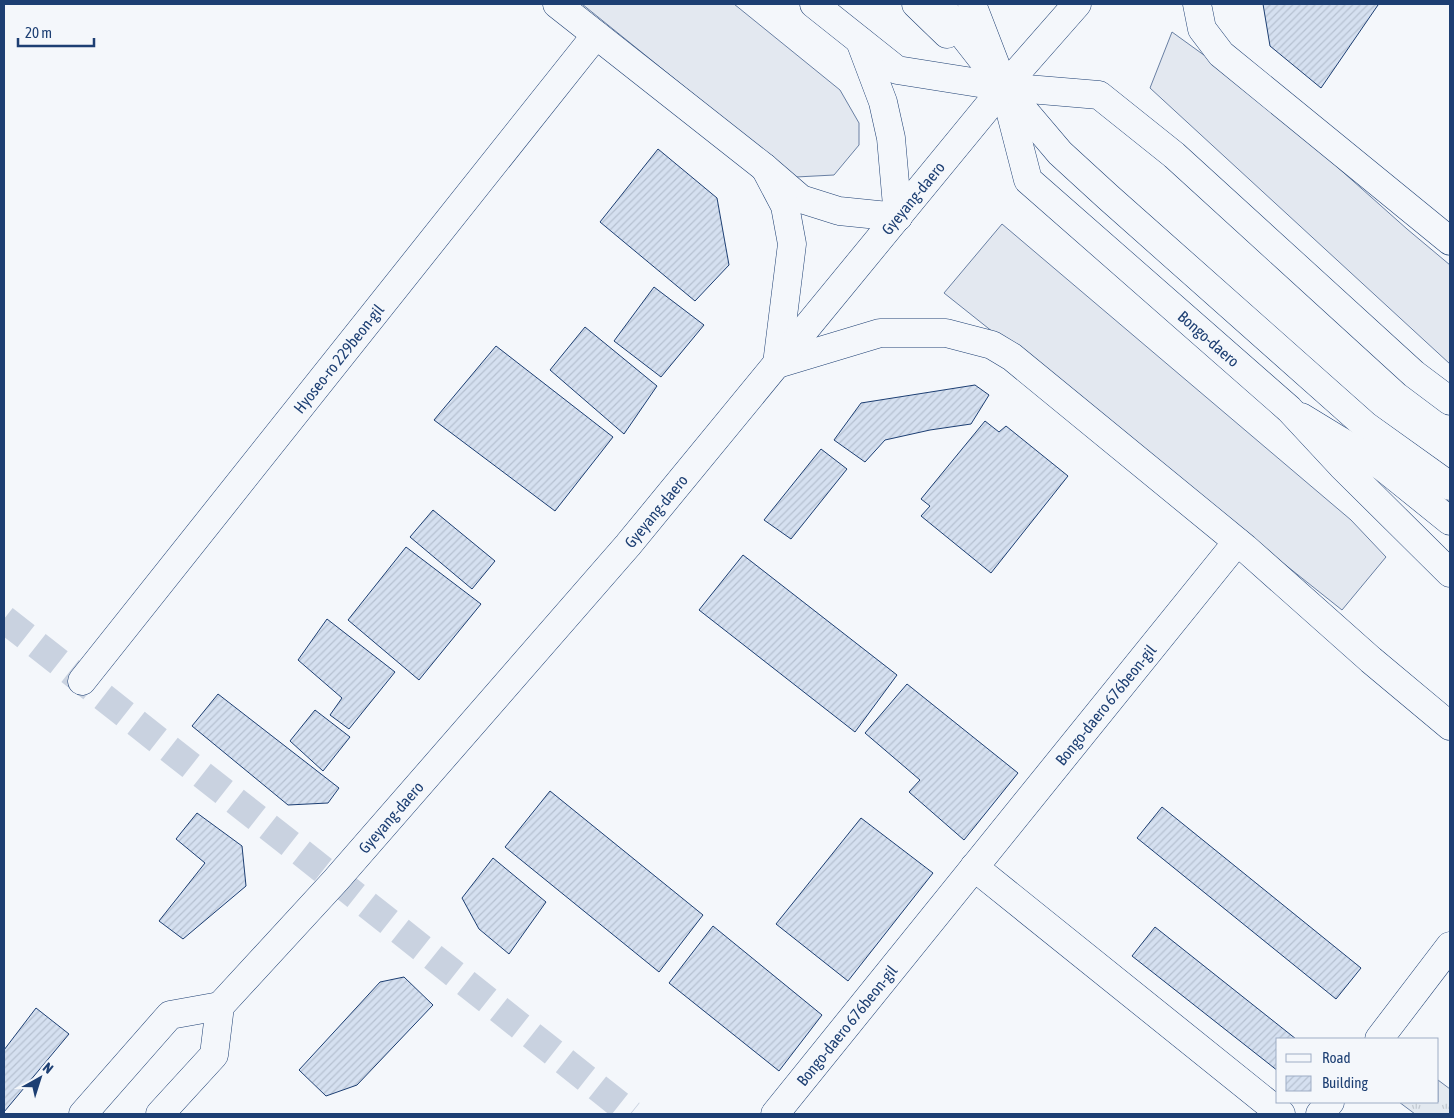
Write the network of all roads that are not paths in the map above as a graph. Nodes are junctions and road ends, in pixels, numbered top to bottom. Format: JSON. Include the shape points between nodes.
{"nodes":[{"id":1,"x":557,"y":4,"type":"edge"},
{"id":2,"x":814,"y":4,"type":"edge"},
{"id":3,"x":916,"y":4,"type":"edge"},
{"id":4,"x":939,"y":4,"type":"edge"},
{"id":5,"x":972,"y":4,"type":"edge"},
{"id":6,"x":1077,"y":4,"type":"edge"},
{"id":7,"x":1197,"y":4,"type":"edge"},
{"id":8,"x":596,"y":35,"type":"junction"},
{"id":9,"x":860,"y":41,"type":"junction"},
{"id":10,"x":1004,"y":87,"type":"junction"},
{"id":11,"x":766,"y":168,"type":"junction"},
{"id":12,"x":898,"y":217,"type":"junction"},
{"id":13,"x":1450,"y":241,"type":"edge"},
{"id":14,"x":777,"y":364,"type":"junction"},
{"id":15,"x":1450,"y":401,"type":"edge"},
{"id":16,"x":1289,"y":409,"type":"junction"},
{"id":17,"x":1450,"y":486,"type":"edge"},
{"id":18,"x":1450,"y":521,"type":"edge"},
{"id":19,"x":1238,"y":542,"type":"junction"},
{"id":20,"x":1450,"y":573,"type":"edge"},
{"id":21,"x":82,"y":681,"type":"dead end"},
{"id":22,"x":1450,"y":726,"type":"edge"},
{"id":23,"x":974,"y":867,"type":"junction"},
{"id":24,"x":1450,"y":946,"type":"edge"},
{"id":25,"x":220,"y":1006,"type":"junction"},
{"id":26,"x":1380,"y":1038,"type":"edge"},
{"id":27,"x":1329,"y":1103,"type":"edge"},
{"id":28,"x":83,"y":1114,"type":"edge"},
{"id":29,"x":160,"y":1114,"type":"edge"},
{"id":30,"x":775,"y":1114,"type":"edge"},
{"id":31,"x":1281,"y":1114,"type":"edge"},
{"id":32,"x":1320,"y":1114,"type":"edge"}],
"edges":[{"from":1,"to":8,"type":"main road"},
{"from":2,"to":9,"type":"main road"},
{"from":3,"to":10,"type":"main road"},
{"from":4,"to":10,"type":"main road"},
{"from":5,"to":10,"type":"main road","name":"Bongo-daero"},
{"from":6,"to":10,"type":"main road","name":"Gyeyang-daero"},
{"from":7,"to":13,"type":"main road","via":[[1202,29],[1221,54]]},
{"from":8,"to":11,"type":"main road"},
{"from":8,"to":21,"type":"main road","name":"Hyoseo-ro 229beon-gil"},
{"from":9,"to":10,"type":"main road","via":[[897,70]]},
{"from":9,"to":12,"type":"main road","via":[[883,102],[891,138]]},
{"from":10,"to":12,"type":"main road","name":"Gyeyang-daero"},
{"from":10,"to":15,"type":"main road","via":[[1099,95],[1174,155],[1414,374]]},
{"from":10,"to":16,"type":"main road","name":"Bongo-daero","via":[[1028,180]]},
{"from":10,"to":17,"type":"main road","via":[[1060,153],[1108,197],[1366,426]]},
{"from":11,"to":12,"type":"main road","via":[[801,199],[839,211]]},
{"from":11,"to":14,"type":"main road","via":[[785,206],[792,244]]},
{"from":12,"to":14,"type":"main road","name":"Gyeyang-daero"},
{"from":14,"to":19,"type":"main road","via":[[880,333],[946,333],[992,345],[1012,357]]},
{"from":14,"to":25,"type":"main road","name":"Gyeyang-daero","via":[[615,560],[336,880]]},
{"from":16,"to":18,"type":"main road","via":[[1382,467]]},
{"from":16,"to":20,"type":"main road","name":"Bongo-daero"},
{"from":19,"to":22,"type":"main road"},
{"from":19,"to":23,"type":"main road","name":"Bongo-daero 676beon-gil"},
{"from":23,"to":30,"type":"main road","name":"Bongo-daero 676beon-gil"},
{"from":23,"to":31,"type":"main road"},
{"from":24,"to":26,"type":"main road"},
{"from":25,"to":28,"type":"main road","via":[[170,1015]]},
{"from":25,"to":29,"type":"main road","via":[[214,1055]]},
{"from":27,"to":32,"type":"main road"}]}
